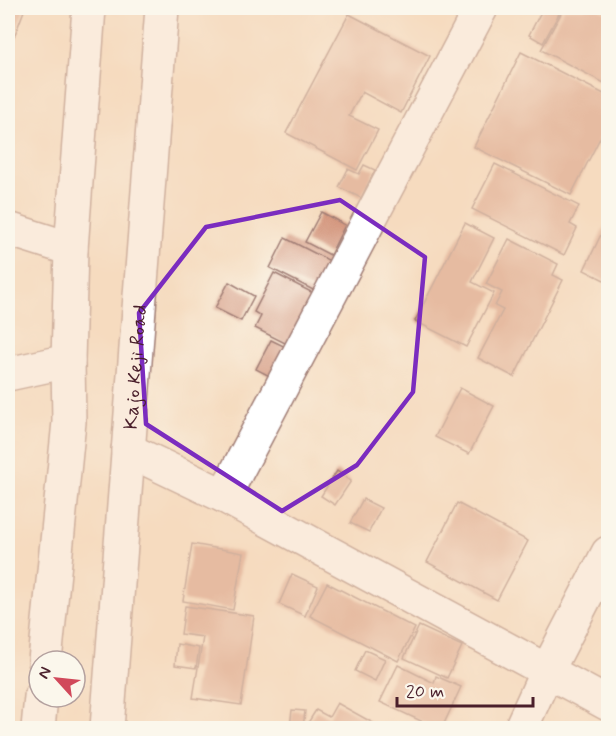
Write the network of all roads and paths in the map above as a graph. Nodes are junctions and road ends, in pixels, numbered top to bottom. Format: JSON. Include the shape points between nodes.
{"nodes":[{"id":1,"x":89,"y":8,"type":"edge"},
{"id":2,"x":162,"y":8,"type":"edge"},
{"id":3,"x":481,"y":8,"type":"edge"},
{"id":4,"x":8,"y":229,"type":"edge"},
{"id":5,"x":71,"y":249,"type":"junction"},
{"id":6,"x":68,"y":361,"type":"junction"},
{"id":7,"x":8,"y":374,"type":"edge"},
{"id":8,"x":128,"y":450,"type":"junction"},
{"id":9,"x":224,"y":495,"type":"junction"},
{"id":10,"x":609,"y":553,"type":"edge"},
{"id":11,"x":46,"y":649,"type":"edge"},
{"id":12,"x":547,"y":671,"type":"junction"},
{"id":13,"x":609,"y":704,"type":"edge"},
{"id":14,"x":40,"y":709,"type":"edge"},
{"id":15,"x":38,"y":729,"type":"edge"},
{"id":16,"x":107,"y":729,"type":"edge"},
{"id":17,"x":521,"y":729,"type":"edge"}],
"edges":[{"from":1,"to":5,"type":"street"},
{"from":2,"to":8,"type":"street","name":"Kajo Keji Road"},
{"from":3,"to":9,"type":"street"},
{"from":4,"to":5,"type":"street"},
{"from":5,"to":6,"type":"street"},
{"from":6,"to":7,"type":"street"},
{"from":6,"to":11,"type":"street","via":[[69,422]]},
{"from":8,"to":9,"type":"street"},
{"from":8,"to":16,"type":"street","name":"Kajo Keji Road"},
{"from":9,"to":12,"type":"street"},
{"from":10,"to":12,"type":"street"},
{"from":12,"to":13,"type":"street"},
{"from":12,"to":17,"type":"street"},
{"from":14,"to":15,"type":"street"}]}
